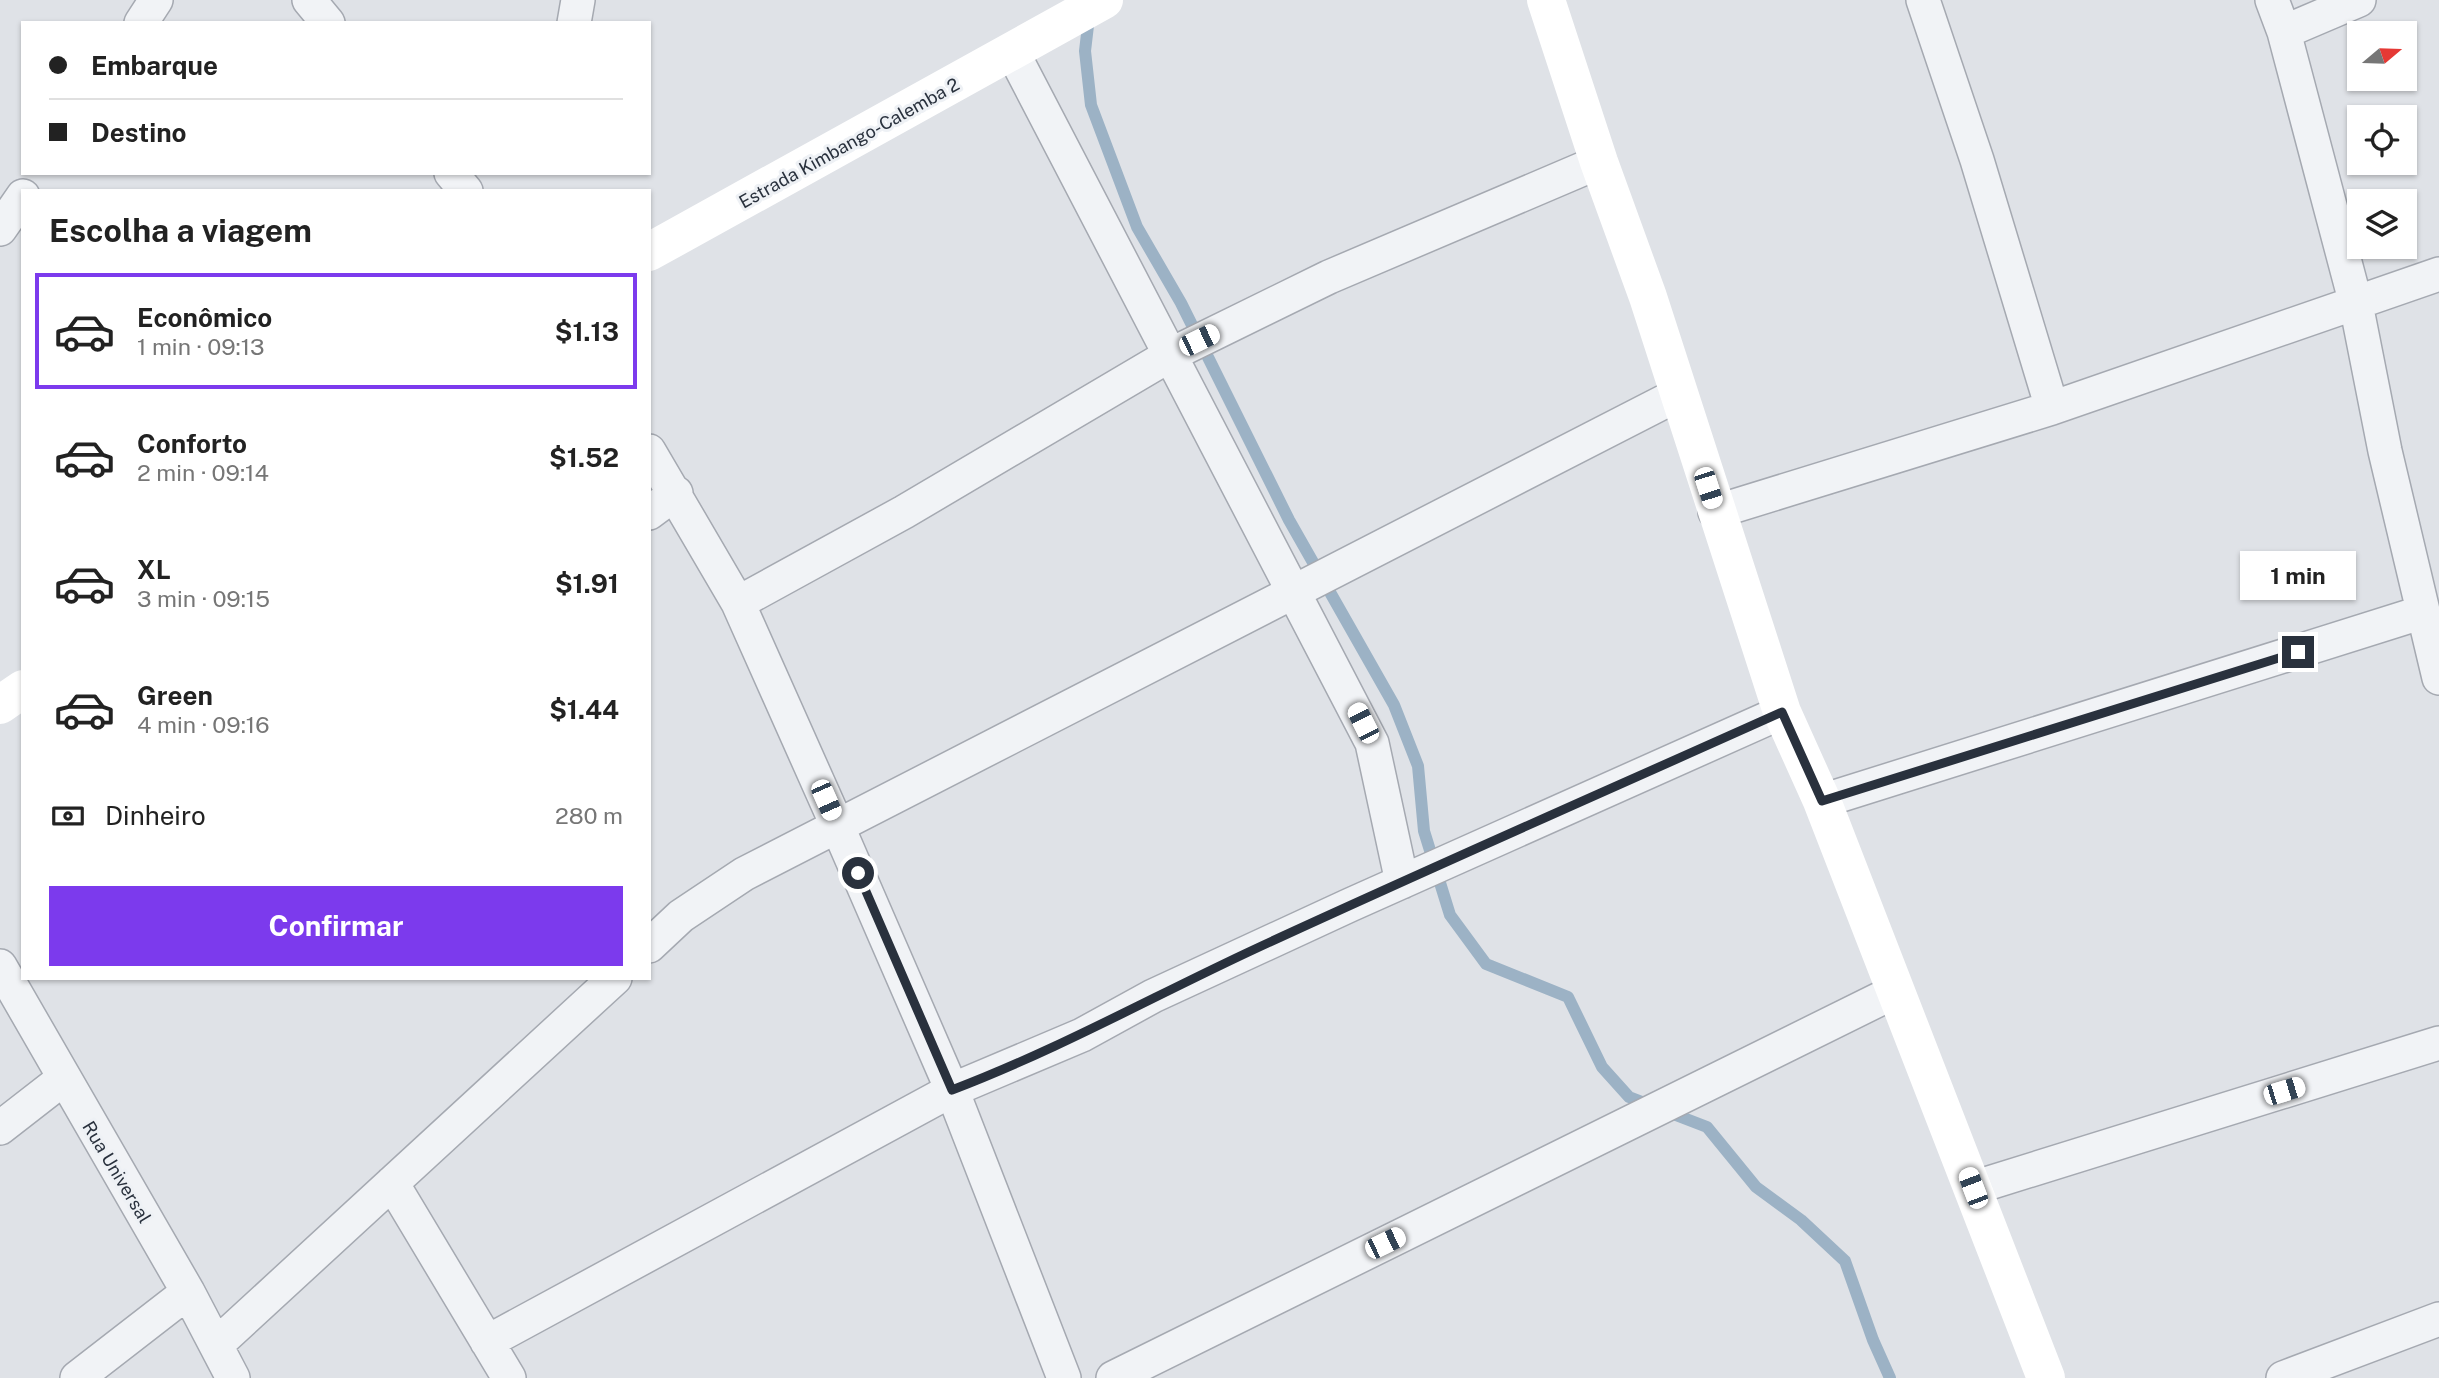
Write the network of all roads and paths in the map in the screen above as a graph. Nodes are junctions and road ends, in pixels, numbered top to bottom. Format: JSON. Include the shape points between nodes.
{"nodes":[{"id":1,"x":156,"y":0,"type":"edge"},
{"id":2,"x":309,"y":0,"type":"edge"},
{"id":3,"x":578,"y":0,"type":"edge"},
{"id":4,"x":1104,"y":0,"type":"edge"},
{"id":5,"x":1546,"y":0,"type":"edge"},
{"id":6,"x":1923,"y":0,"type":"edge"},
{"id":7,"x":2272,"y":0,"type":"edge"},
{"id":8,"x":2359,"y":0,"type":"edge"},
{"id":9,"x":142,"y":21,"type":"edge"},
{"id":10,"x":326,"y":21,"type":"edge"},
{"id":11,"x":574,"y":21,"type":"edge"},
{"id":12,"x":2284,"y":32,"type":"junction"},
{"id":13,"x":1013,"y":53,"type":"junction"},
{"id":14,"x":1599,"y":162,"type":"junction"},
{"id":15,"x":453,"y":175,"type":"edge"},
{"id":16,"x":464,"y":189,"type":"edge"},
{"id":17,"x":21,"y":199,"type":"edge"},
{"id":18,"x":0,"y":229,"type":"edge"},
{"id":19,"x":651,"y":251,"type":"edge"},
{"id":20,"x":2439,"y":274,"type":"edge"},
{"id":21,"x":2356,"y":304,"type":"junction"},
{"id":22,"x":1170,"y":355,"type":"junction"},
{"id":23,"x":1677,"y":395,"type":"junction"},
{"id":24,"x":2052,"y":408,"type":"junction"},
{"id":25,"x":651,"y":455,"type":"edge"},
{"id":26,"x":676,"y":493,"type":"junction"},
{"id":27,"x":651,"y":512,"type":"edge"},
{"id":28,"x":1715,"y":512,"type":"junction"},
{"id":29,"x":1292,"y":592,"type":"junction"},
{"id":30,"x":738,"y":603,"type":"junction"},
{"id":31,"x":2423,"y":612,"type":"junction"},
{"id":32,"x":2434,"y":644,"type":"edge"},
{"id":33,"x":2439,"y":678,"type":"edge"},
{"id":34,"x":21,"y":690,"type":"edge"},
{"id":35,"x":0,"y":705,"type":"edge"},
{"id":36,"x":1782,"y":712,"type":"junction"},
{"id":37,"x":1822,"y":801,"type":"junction"},
{"id":38,"x":837,"y":825,"type":"junction"},
{"id":39,"x":1402,"y":881,"type":"junction"},
{"id":40,"x":651,"y":944,"type":"edge"},
{"id":41,"x":10,"y":972,"type":"edge"},
{"id":42,"x":613,"y":980,"type":"edge"},
{"id":43,"x":1896,"y":990,"type":"junction"},
{"id":44,"x":2439,"y":1043,"type":"edge"},
{"id":45,"x":63,"y":1079,"type":"junction"},
{"id":46,"x":952,"y":1090,"type":"junction"},
{"id":47,"x":0,"y":1128,"type":"edge"},
{"id":48,"x":392,"y":1183,"type":"junction"},
{"id":49,"x":1973,"y":1188,"type":"junction"},
{"id":50,"x":188,"y":1292,"type":"junction"},
{"id":51,"x":2439,"y":1319,"type":"edge"},
{"id":52,"x":487,"y":1342,"type":"junction"},
{"id":53,"x":216,"y":1345,"type":"junction"},
{"id":54,"x":77,"y":1378,"type":"edge"},
{"id":55,"x":233,"y":1378,"type":"edge"},
{"id":56,"x":509,"y":1378,"type":"edge"},
{"id":57,"x":1063,"y":1378,"type":"edge"},
{"id":58,"x":1113,"y":1378,"type":"edge"},
{"id":59,"x":2046,"y":1378,"type":"edge"},
{"id":60,"x":2283,"y":1378,"type":"edge"}],
"edges":[{"from":1,"to":9,"type":"street"},
{"from":2,"to":10,"type":"street"},
{"from":3,"to":11,"type":"street"},
{"from":4,"to":13,"type":"street","name":"Estrada Kimbango-Calemba 2"},
{"from":5,"to":14,"type":"street"},
{"from":6,"to":24,"type":"street"},
{"from":7,"to":12,"type":"street"},
{"from":8,"to":12,"type":"street"},
{"from":12,"to":21,"type":"street"},
{"from":13,"to":19,"type":"street","name":"Estrada Kimbango-Calemba 2"},
{"from":13,"to":22,"type":"street"},
{"from":14,"to":22,"type":"street","via":[[1329,277]]},
{"from":14,"to":23,"type":"street","via":[[1648,297]]},
{"from":15,"to":16,"type":"street"},
{"from":17,"to":18,"type":"street"},
{"from":20,"to":21,"type":"street"},
{"from":21,"to":24,"type":"street"},
{"from":21,"to":31,"type":"street"},
{"from":22,"to":29,"type":"street"},
{"from":22,"to":30,"type":"street","via":[[904,512]]},
{"from":23,"to":28,"type":"street"},
{"from":23,"to":29,"type":"street"},
{"from":24,"to":28,"type":"street"},
{"from":25,"to":26,"type":"street"},
{"from":26,"to":27,"type":"street"},
{"from":26,"to":30,"type":"street"},
{"from":28,"to":36,"type":"street"},
{"from":29,"to":38,"type":"street"},
{"from":29,"to":39,"type":"street","via":[[1372,743]]},
{"from":30,"to":38,"type":"street"},
{"from":31,"to":32,"type":"street"},
{"from":31,"to":37,"type":"street"},
{"from":32,"to":33,"type":"street"},
{"from":34,"to":35,"type":"street"},
{"from":36,"to":37,"type":"street"},
{"from":36,"to":39,"type":"street"},
{"from":37,"to":43,"type":"street"},
{"from":38,"to":40,"type":"street","via":[[744,874],[681,916]]},
{"from":38,"to":46,"type":"street"},
{"from":39,"to":46,"type":"street","via":[[1153,996],[1082,1035]]},
{"from":41,"to":45,"type":"street","name":"Rua Universal"},
{"from":42,"to":48,"type":"street"},
{"from":43,"to":49,"type":"street"},
{"from":43,"to":58,"type":"street"},
{"from":44,"to":49,"type":"street"},
{"from":45,"to":47,"type":"street"},
{"from":45,"to":50,"type":"street","name":"Rua Universal"},
{"from":46,"to":52,"type":"street"},
{"from":46,"to":57,"type":"street"},
{"from":48,"to":52,"type":"street"},
{"from":48,"to":53,"type":"street"},
{"from":49,"to":59,"type":"street"},
{"from":50,"to":53,"type":"street","name":"Rua Universal"},
{"from":50,"to":54,"type":"street"},
{"from":51,"to":60,"type":"street"},
{"from":52,"to":56,"type":"street"},
{"from":53,"to":55,"type":"street","name":"Rua Universal"}]}
